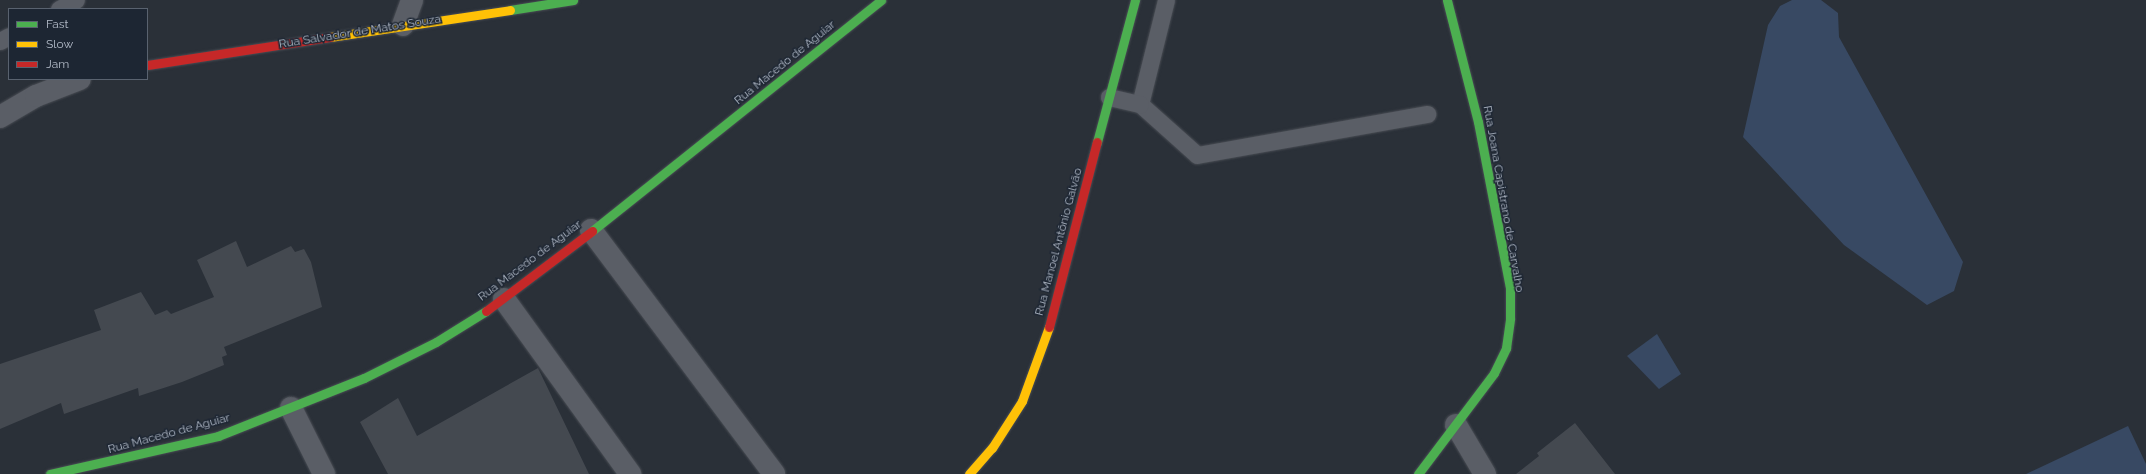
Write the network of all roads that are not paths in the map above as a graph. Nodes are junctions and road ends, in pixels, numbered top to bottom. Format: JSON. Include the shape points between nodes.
{"nodes":[{"id":1,"x":76,"y":0,"type":"edge"},
{"id":2,"x":412,"y":0,"type":"edge"},
{"id":3,"x":573,"y":0,"type":"edge"},
{"id":4,"x":881,"y":0,"type":"edge"},
{"id":5,"x":1135,"y":0,"type":"edge"},
{"id":6,"x":1166,"y":0,"type":"edge"},
{"id":7,"x":1447,"y":0,"type":"edge"},
{"id":8,"x":61,"y":8,"type":"edge"},
{"id":9,"x":403,"y":25,"type":"junction"},
{"id":10,"x":148,"y":65,"type":"edge"},
{"id":11,"x":77,"y":80,"type":"edge"},
{"id":12,"x":1109,"y":97,"type":"junction"},
{"id":13,"x":1140,"y":104,"type":"junction"},
{"id":14,"x":1428,"y":114,"type":"dead end"},
{"id":15,"x":0,"y":117,"type":"edge"},
{"id":16,"x":591,"y":230,"type":"junction"},
{"id":17,"x":504,"y":299,"type":"junction"},
{"id":18,"x":292,"y":408,"type":"junction"},
{"id":19,"x":1456,"y":425,"type":"junction"},
{"id":20,"x":50,"y":474,"type":"edge"},
{"id":21,"x":324,"y":474,"type":"edge"},
{"id":22,"x":630,"y":474,"type":"edge"},
{"id":23,"x":774,"y":474,"type":"edge"},
{"id":24,"x":969,"y":474,"type":"edge"},
{"id":25,"x":1418,"y":474,"type":"edge"},
{"id":26,"x":1485,"y":474,"type":"edge"}],
"edges":[{"from":1,"to":8,"type":"lane"},
{"from":2,"to":9,"type":"street"},
{"from":3,"to":9,"type":"street","name":"Rua Salvador de Matos Souza"},
{"from":4,"to":16,"type":"street","name":"Rua Macedo de Aguiar","via":[[785,80]]},
{"from":5,"to":12,"type":"street","name":"Rua Manoel Antônio Galvão"},
{"from":6,"to":13,"type":"lane"},
{"from":7,"to":19,"type":"street","name":"Rua Joana Capistrano de Carvalho","via":[[1478,122],[1510,288],[1506,348],[1494,373]]},
{"from":9,"to":10,"type":"street","name":"Rua Salvador de Matos Souza"},
{"from":11,"to":15,"type":"street","via":[[36,96]]},
{"from":12,"to":13,"type":"lane"},
{"from":12,"to":24,"type":"street","name":"Rua Manoel Antônio Galvão","via":[[1038,358],[1022,401],[992,448]]},
{"from":13,"to":14,"type":"lane","via":[[1197,155]]},
{"from":16,"to":17,"type":"street","name":"Rua Macedo de Aguiar"},
{"from":16,"to":23,"type":"street"},
{"from":17,"to":18,"type":"street","name":"Rua Macedo de Aguiar","via":[[436,342]]},
{"from":17,"to":22,"type":"street"},
{"from":18,"to":20,"type":"street","name":"Rua Macedo de Aguiar","via":[[218,436]]},
{"from":18,"to":21,"type":"street"},
{"from":19,"to":25,"type":"street","name":"Rua Joana Capistrano de Carvalho"},
{"from":19,"to":26,"type":"street"}]}
